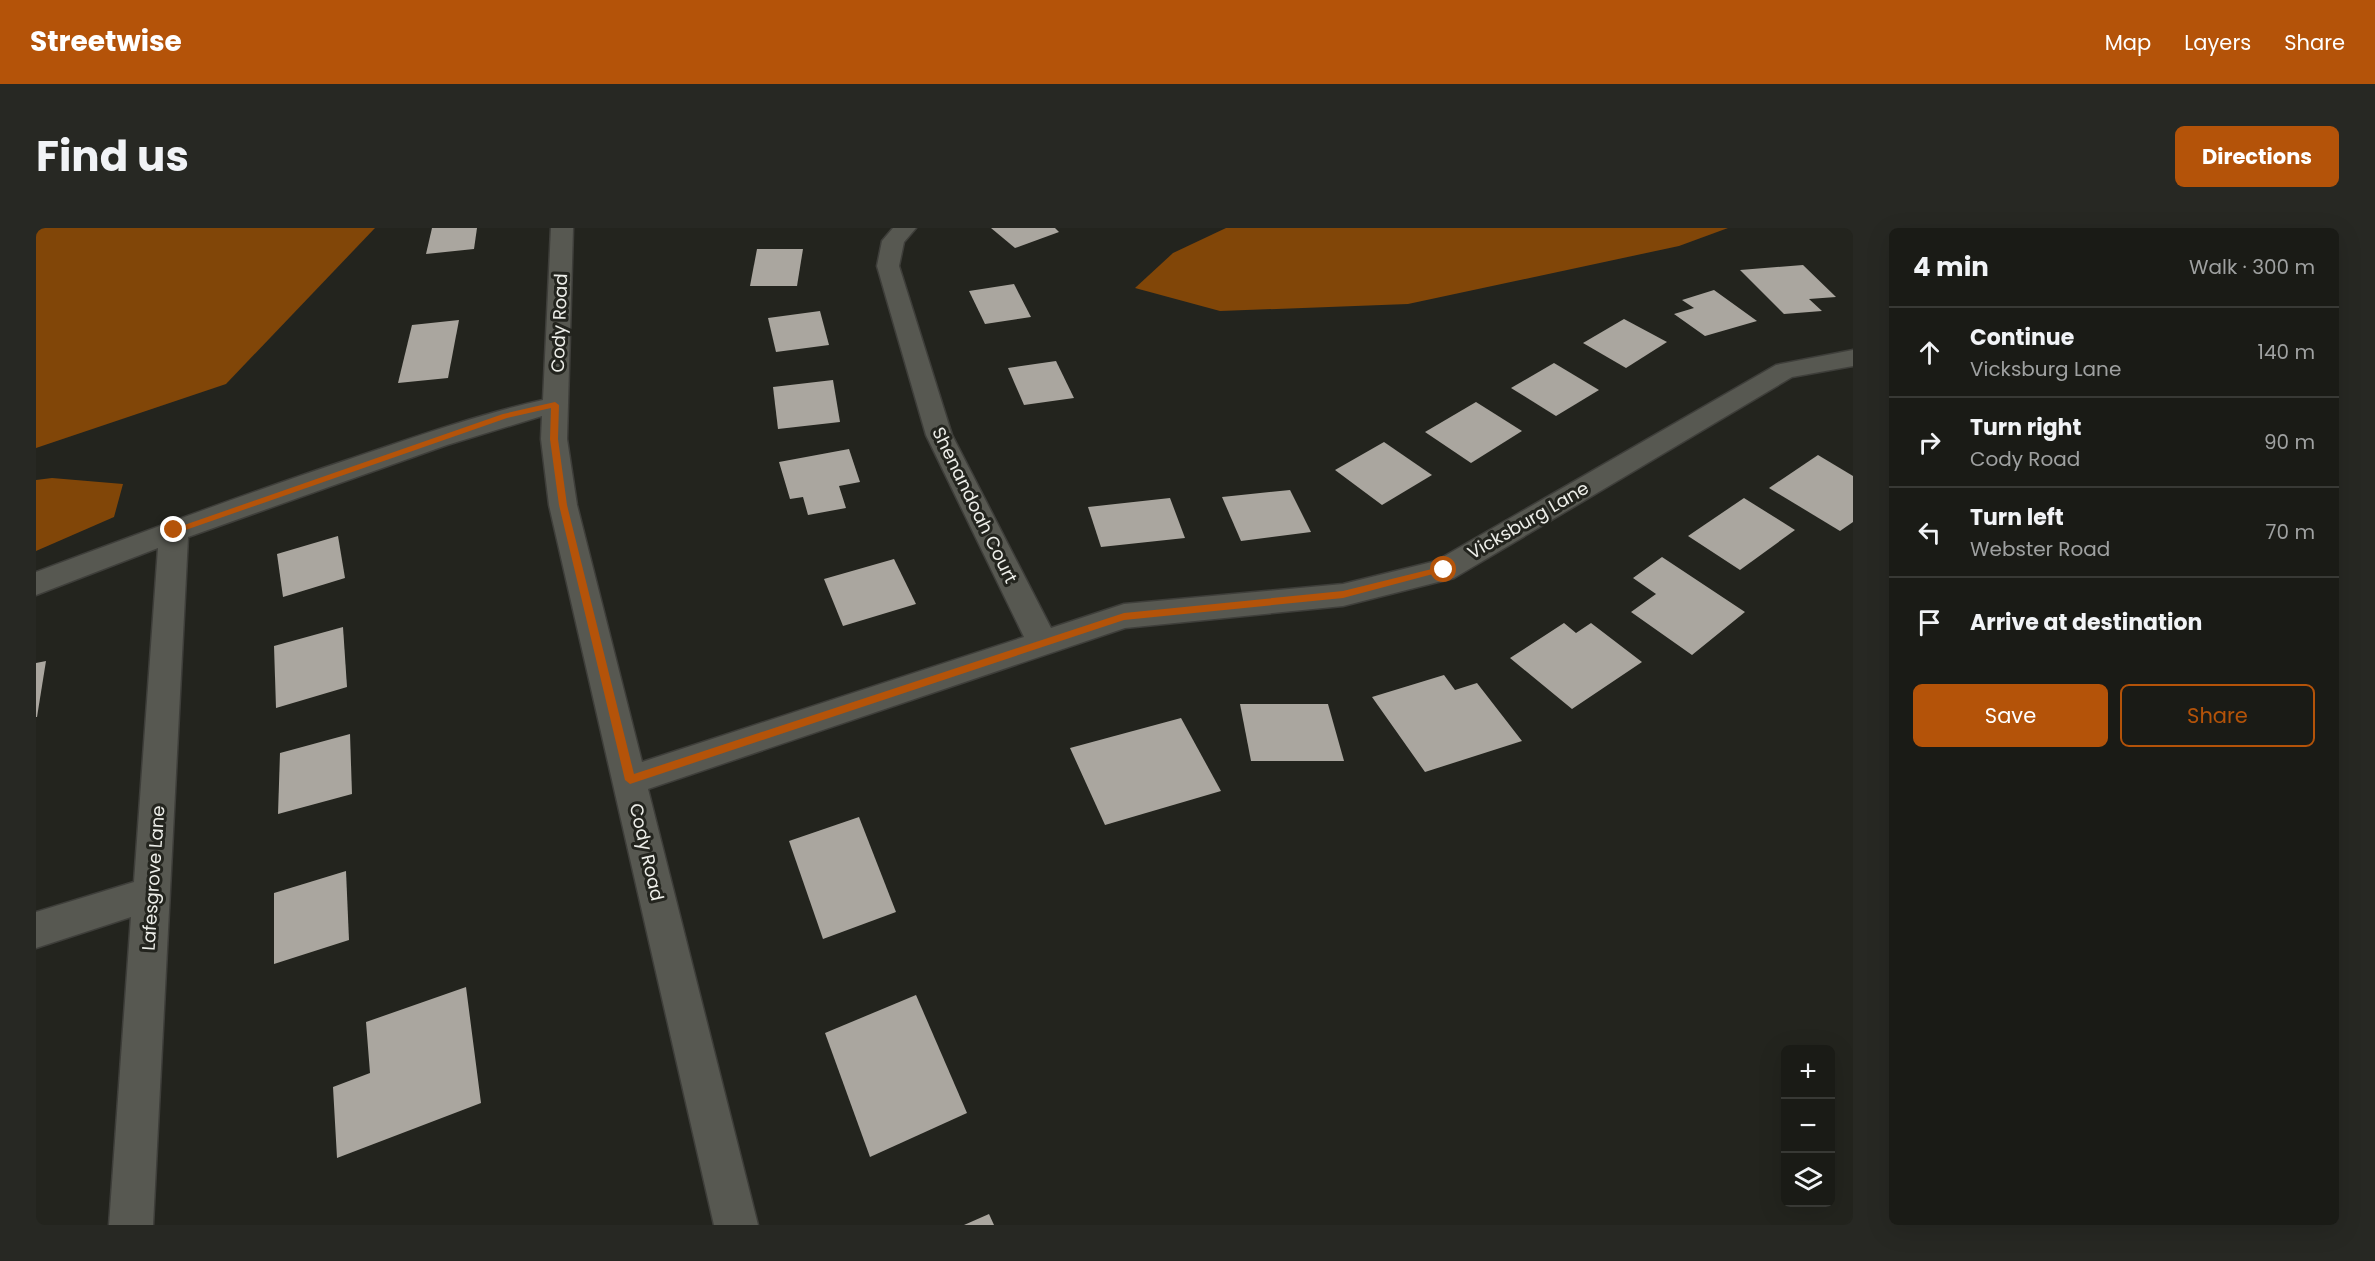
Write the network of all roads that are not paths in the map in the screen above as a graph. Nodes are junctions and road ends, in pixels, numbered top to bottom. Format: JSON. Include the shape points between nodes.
{"nodes":[{"id":1,"x":562,"y":228,"type":"edge"},
{"id":2,"x":905,"y":228,"type":"edge"},
{"id":3,"x":1853,"y":358,"type":"edge"},
{"id":4,"x":555,"y":405,"type":"junction"},
{"id":5,"x":174,"y":530,"type":"junction"},
{"id":6,"x":36,"y":584,"type":"edge"},
{"id":7,"x":1043,"y":643,"type":"junction"},
{"id":8,"x":630,"y":780,"type":"junction"},
{"id":9,"x":152,"y":893,"type":"junction"},
{"id":10,"x":36,"y":930,"type":"edge"},
{"id":11,"x":131,"y":1225,"type":"edge"},
{"id":12,"x":736,"y":1225,"type":"edge"}],
"edges":[{"from":1,"to":4,"type":"street","name":"Cody Road"},
{"from":2,"to":7,"type":"street","name":"Shenandoah Court","via":[[893,241],[888,266],[939,435]]},
{"from":3,"to":7,"type":"street","name":"Vicksburg Lane","via":[[1785,371],[1444,570],[1343,595],[1124,616]]},
{"from":4,"to":5,"type":"street","via":[[505,416]]},
{"from":4,"to":8,"type":"street","name":"Cody Road","via":[[554,439],[563,505]]},
{"from":5,"to":6,"type":"street"},
{"from":5,"to":9,"type":"street","name":"Lafesgrove Lane"},
{"from":7,"to":8,"type":"street","name":"Vicksburg Lane"},
{"from":8,"to":12,"type":"street","name":"Cody Road"},
{"from":9,"to":10,"type":"street"},
{"from":9,"to":11,"type":"street","name":"Lafesgrove Lane"}]}
